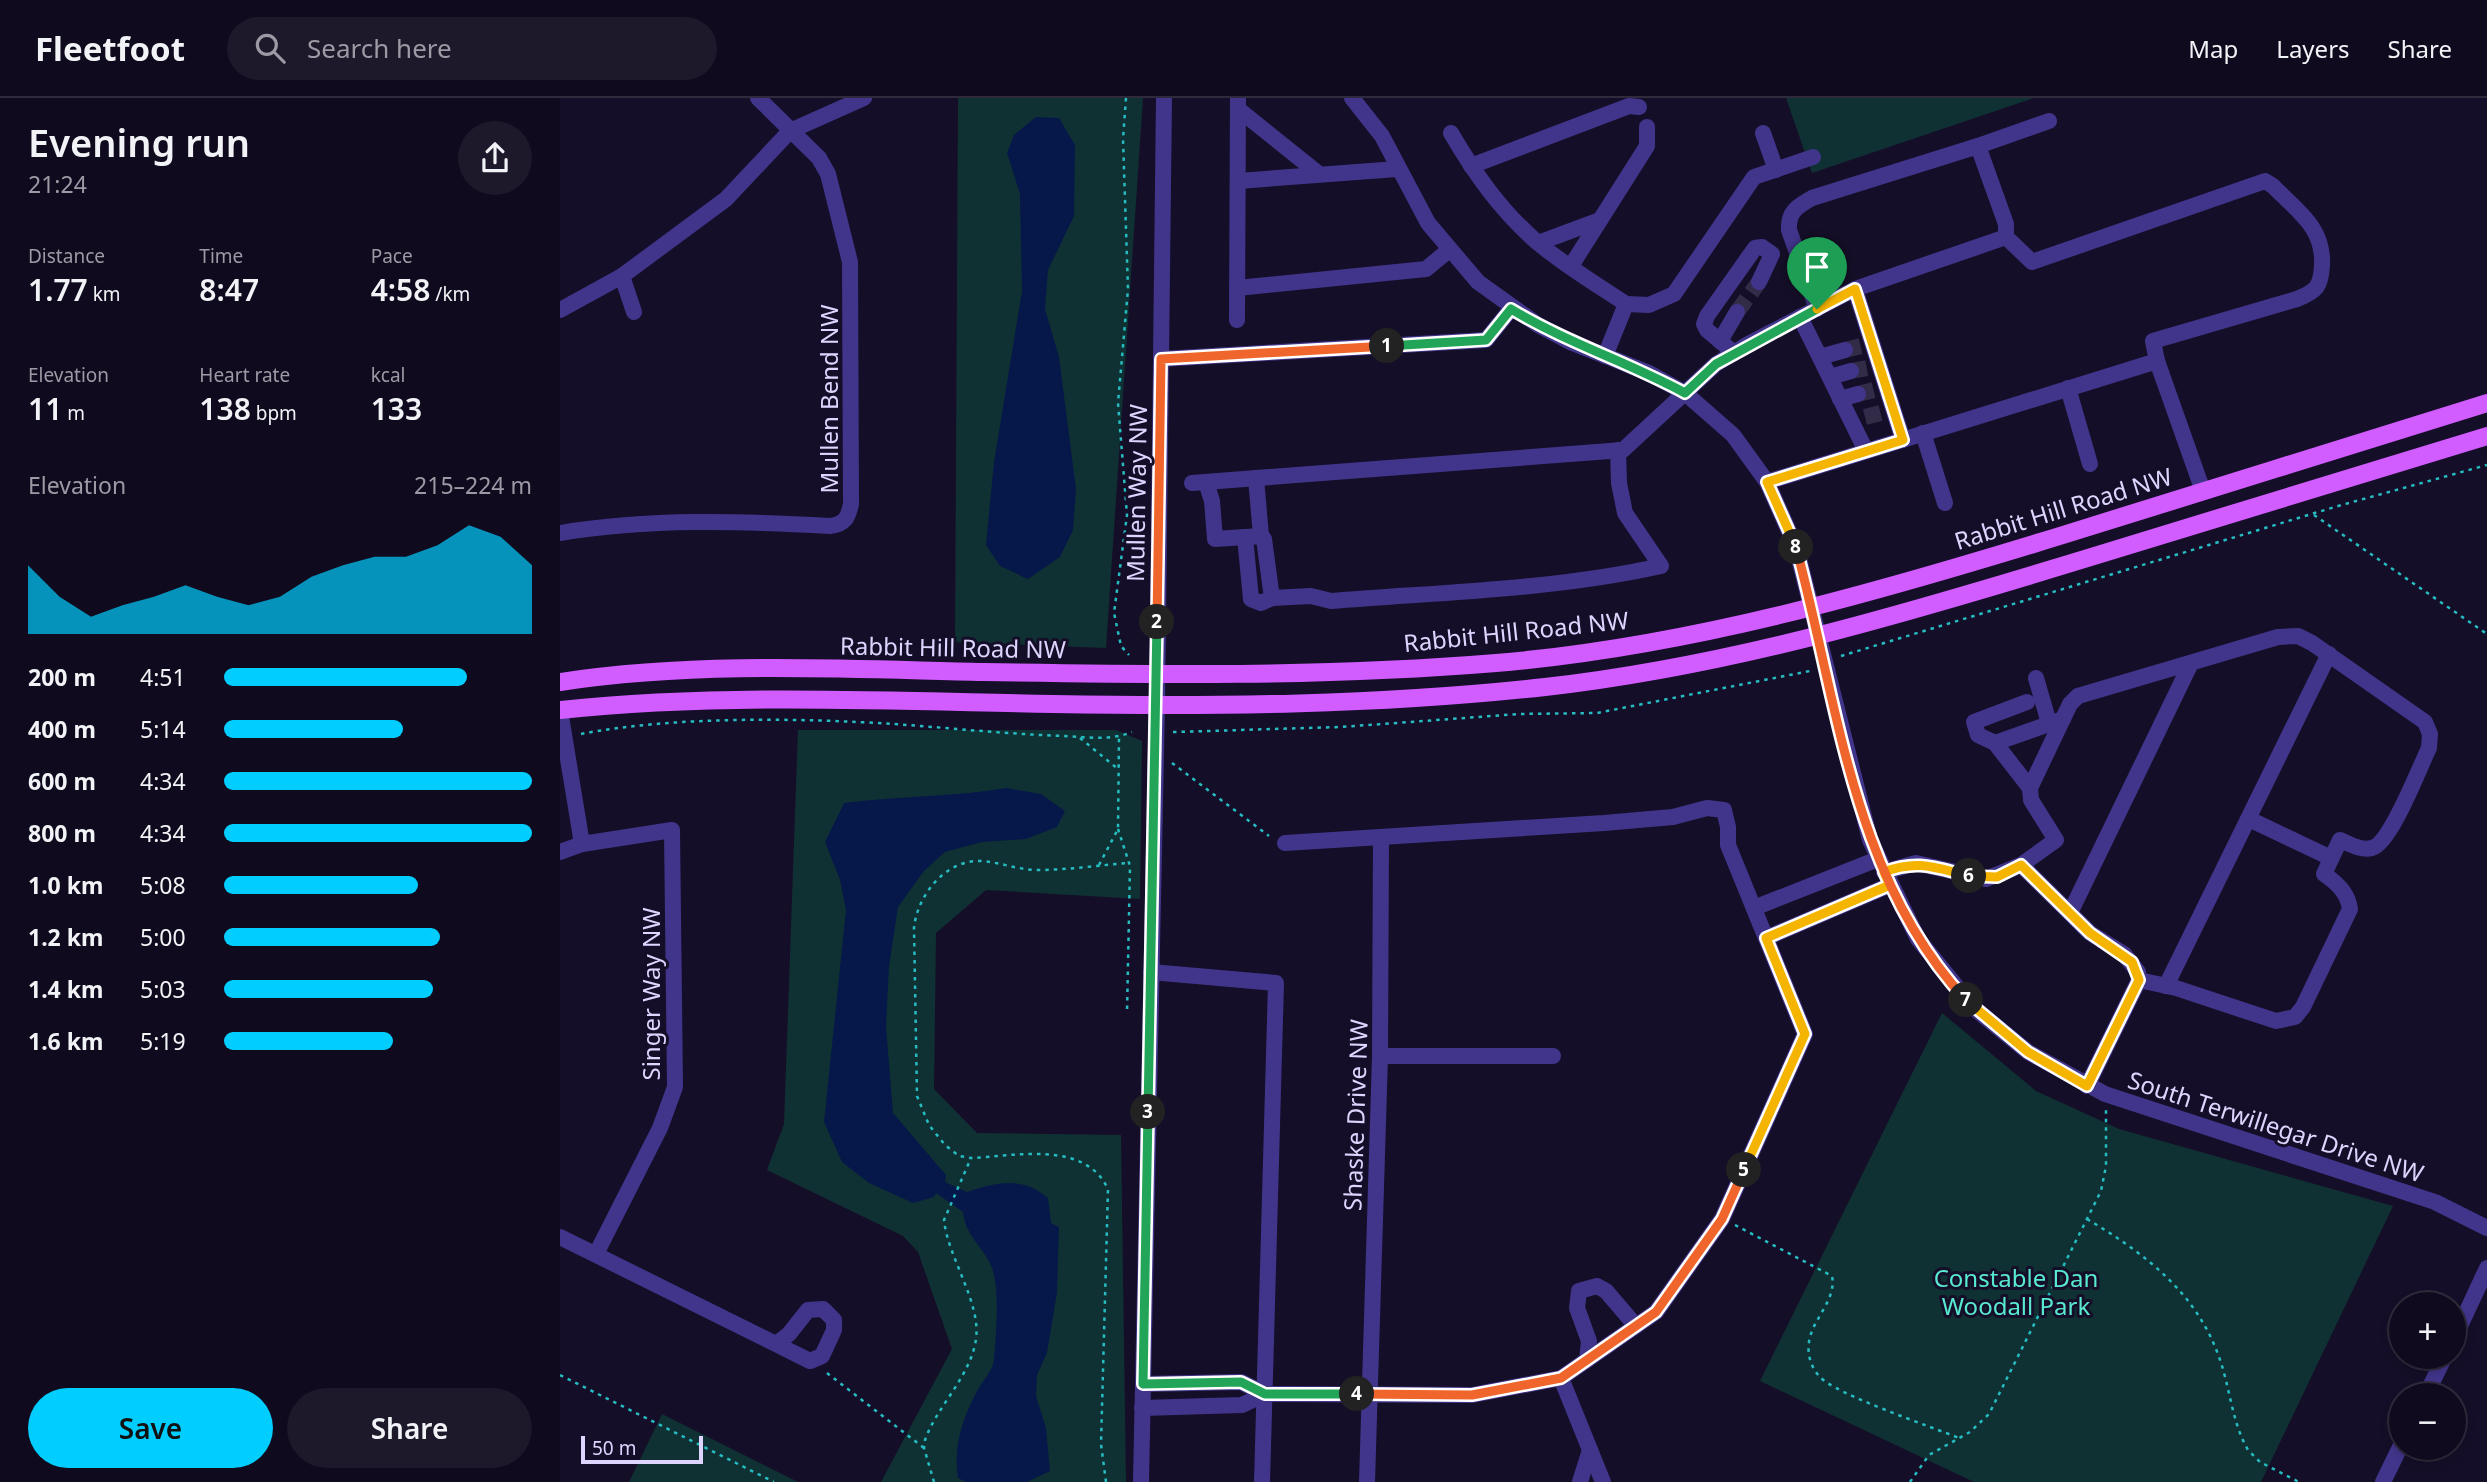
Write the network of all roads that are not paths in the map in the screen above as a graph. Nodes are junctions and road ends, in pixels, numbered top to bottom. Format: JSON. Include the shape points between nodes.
{"nodes":[{"id":1,"x":758,"y":98,"type":"edge"},
{"id":2,"x":864,"y":98,"type":"edge"},
{"id":3,"x":1164,"y":98,"type":"edge"},
{"id":4,"x":1352,"y":98,"type":"edge"},
{"id":5,"x":1238,"y":104,"type":"edge"},
{"id":6,"x":1639,"y":107,"type":"dead end"},
{"id":7,"x":2049,"y":121,"type":"dead end"},
{"id":8,"x":1647,"y":127,"type":"dead end"},
{"id":9,"x":790,"y":131,"type":"junction"},
{"id":10,"x":1451,"y":133,"type":"dead end"},
{"id":11,"x":1763,"y":133,"type":"dead end"},
{"id":12,"x":1979,"y":146,"type":"junction"},
{"id":13,"x":1813,"y":157,"type":"dead end"},
{"id":14,"x":1471,"y":166,"type":"junction"},
{"id":15,"x":1397,"y":169,"type":"junction"},
{"id":16,"x":1776,"y":170,"type":"junction"},
{"id":17,"x":1319,"y":174,"type":"junction"},
{"id":18,"x":1238,"y":181,"type":"junction"},
{"id":19,"x":1600,"y":220,"type":"junction"},
{"id":20,"x":2006,"y":237,"type":"junction"},
{"id":21,"x":1538,"y":243,"type":"junction"},
{"id":22,"x":1449,"y":250,"type":"junction"},
{"id":23,"x":1570,"y":266,"type":"junction"},
{"id":24,"x":622,"y":276,"type":"junction"},
{"id":25,"x":1759,"y":282,"type":"tunnel mouth"},
{"id":26,"x":1237,"y":288,"type":"junction"},
{"id":27,"x":1855,"y":289,"type":"junction"},
{"id":28,"x":1626,"y":304,"type":"junction"},
{"id":29,"x":1511,"y":309,"type":"junction"},
{"id":30,"x":1817,"y":309,"type":"junction"},
{"id":31,"x":560,"y":310,"type":"edge"},
{"id":32,"x":634,"y":312,"type":"dead end"},
{"id":33,"x":1737,"y":313,"type":"tunnel mouth"},
{"id":34,"x":1800,"y":317,"type":"junction"},
{"id":35,"x":1237,"y":320,"type":"dead end"},
{"id":36,"x":1720,"y":341,"type":"junction"},
{"id":37,"x":1859,"y":346,"type":"junction"},
{"id":38,"x":1734,"y":353,"type":"junction"},
{"id":39,"x":1605,"y":356,"type":"junction"},
{"id":40,"x":1820,"y":357,"type":"junction"},
{"id":41,"x":1161,"y":359,"type":"junction"},
{"id":42,"x":2157,"y":361,"type":"junction"},
{"id":43,"x":1866,"y":368,"type":"junction"},
{"id":44,"x":1830,"y":377,"type":"junction"},
{"id":45,"x":2068,"y":388,"type":"junction"},
{"id":46,"x":1873,"y":390,"type":"junction"},
{"id":47,"x":1685,"y":393,"type":"junction"},
{"id":48,"x":1840,"y":399,"type":"junction"},
{"id":49,"x":2487,"y":403,"type":"edge"},
{"id":50,"x":1873,"y":415,"type":"junction"},
{"id":51,"x":1923,"y":433,"type":"junction"},
{"id":52,"x":2487,"y":436,"type":"edge"},
{"id":53,"x":1903,"y":440,"type":"junction"},
{"id":54,"x":1618,"y":450,"type":"junction"},
{"id":55,"x":1866,"y":451,"type":"junction"},
{"id":56,"x":2090,"y":464,"type":"dead end"},
{"id":57,"x":1256,"y":478,"type":"junction"},
{"id":58,"x":1767,"y":482,"type":"junction"},
{"id":59,"x":2203,"y":491,"type":"junction"},
{"id":60,"x":1945,"y":503,"type":"dead end"},
{"id":61,"x":560,"y":533,"type":"edge"},
{"id":62,"x":1253,"y":537,"type":"junction"},
{"id":63,"x":1812,"y":607,"type":"junction"},
{"id":64,"x":1819,"y":638,"type":"junction"},
{"id":65,"x":2329,"y":654,"type":"junction"},
{"id":66,"x":2192,"y":663,"type":"junction"},
{"id":67,"x":1156,"y":675,"type":"junction"},
{"id":68,"x":2036,"y":678,"type":"dead end"},
{"id":69,"x":560,"y":682,"type":"edge"},
{"id":70,"x":2027,"y":702,"type":"dead end"},
{"id":71,"x":1157,"y":705,"type":"junction"},
{"id":72,"x":560,"y":710,"type":"edge"},
{"id":73,"x":2056,"y":721,"type":"junction"},
{"id":74,"x":1995,"y":743,"type":"junction"},
{"id":75,"x":2030,"y":788,"type":"junction"},
{"id":76,"x":2249,"y":819,"type":"junction"},
{"id":77,"x":1381,"y":838,"type":"junction"},
{"id":78,"x":1285,"y":843,"type":"road end"},
{"id":79,"x":582,"y":844,"type":"junction"},
{"id":80,"x":560,"y":852,"type":"edge"},
{"id":81,"x":2331,"y":858,"type":"junction"},
{"id":82,"x":2021,"y":865,"type":"junction"},
{"id":83,"x":1884,"y":872,"type":"junction"},
{"id":84,"x":1754,"y":908,"type":"junction"},
{"id":85,"x":2070,"y":913,"type":"junction"},
{"id":86,"x":1766,"y":938,"type":"junction"},
{"id":87,"x":1151,"y":972,"type":"junction"},
{"id":88,"x":2139,"y":980,"type":"junction"},
{"id":89,"x":2166,"y":986,"type":"junction"},
{"id":90,"x":1380,"y":1056,"type":"junction"},
{"id":91,"x":1553,"y":1056,"type":"dead end"},
{"id":92,"x":2087,"y":1086,"type":"junction"},
{"id":93,"x":2487,"y":1228,"type":"edge"},
{"id":94,"x":560,"y":1237,"type":"edge"},
{"id":95,"x":596,"y":1254,"type":"junction"},
{"id":96,"x":2487,"y":1268,"type":"edge"},
{"id":97,"x":2466,"y":1313,"type":"edge"},
{"id":98,"x":1636,"y":1326,"type":"junction"},
{"id":99,"x":776,"y":1344,"type":"junction"},
{"id":100,"x":1587,"y":1360,"type":"junction"},
{"id":101,"x":1561,"y":1378,"type":"junction"},
{"id":102,"x":1143,"y":1384,"type":"junction"},
{"id":103,"x":1265,"y":1394,"type":"junction"},
{"id":104,"x":1369,"y":1394,"type":"junction"},
{"id":105,"x":1142,"y":1408,"type":"junction"},
{"id":106,"x":1590,"y":1450,"type":"junction"},
{"id":107,"x":2394,"y":1460,"type":"edge"},
{"id":108,"x":1141,"y":1482,"type":"edge"},
{"id":109,"x":1262,"y":1482,"type":"edge"},
{"id":110,"x":1367,"y":1482,"type":"edge"},
{"id":111,"x":1580,"y":1482,"type":"edge"},
{"id":112,"x":1603,"y":1482,"type":"edge"},
{"id":113,"x":2383,"y":1482,"type":"edge"}],
"edges":[{"from":1,"to":9,"type":"street"},
{"from":2,"to":9,"type":"street"},
{"from":3,"to":41,"type":"street","name":"Mullen Way NW"},
{"from":4,"to":15,"type":"street","name":"South Terwillegar Drive NW","via":[[1373,121]]},
{"from":5,"to":17,"type":"street"},
{"from":5,"to":18,"type":"street"},
{"from":6,"to":14,"type":"street","via":[[1629,106]]},
{"from":7,"to":12,"type":"street"},
{"from":8,"to":19,"type":"street","via":[[1647,146]]},
{"from":9,"to":24,"type":"street","via":[[726,199]]},
{"from":9,"to":61,"type":"street","name":"Mullen Bend NW","via":[[819,158],[828,174],[850,262],[848,517],[830,526],[724,520]]},
{"from":10,"to":14,"type":"street"},
{"from":11,"to":16,"type":"street"},
{"from":12,"to":20,"type":"street","via":[[2006,224]]},
{"from":12,"to":30,"type":"street","via":[[1796,207],[1788,217],[1789,230]]},
{"from":13,"to":16,"type":"street"},
{"from":14,"to":21,"type":"street","via":[[1505,211]]},
{"from":15,"to":17,"type":"street"},
{"from":15,"to":22,"type":"street","name":"South Terwillegar Drive NW"},
{"from":16,"to":28,"type":"street","via":[[1755,177],[1674,294],[1649,305]]},
{"from":17,"to":18,"type":"street"},
{"from":18,"to":26,"type":"street"},
{"from":19,"to":21,"type":"street"},
{"from":19,"to":23,"type":"street"},
{"from":20,"to":27,"type":"street"},
{"from":20,"to":42,"type":"street","via":[[2032,262],[2265,181],[2273,186],[2320,235],[2322,284],[2297,299],[2152,341]]},
{"from":21,"to":23,"type":"street"},
{"from":22,"to":26,"type":"street","via":[[1426,270]]},
{"from":22,"to":29,"type":"street","name":"South Terwillegar Drive NW"},
{"from":23,"to":28,"type":"street"},
{"from":24,"to":31,"type":"street"},
{"from":24,"to":32,"type":"street"},
{"from":25,"to":36,"type":"street","via":[[1772,260],[1772,254],[1762,247],[1755,248],[1707,316],[1707,330]]},
{"from":26,"to":35,"type":"street"},
{"from":27,"to":30,"type":"street"},
{"from":27,"to":37,"type":"street"},
{"from":28,"to":39,"type":"street"},
{"from":29,"to":39,"type":"street","name":"South Terwillegar Drive NW"},
{"from":29,"to":41,"type":"street","via":[[1486,340]]},
{"from":30,"to":34,"type":"street"},
{"from":33,"to":36,"type":"street"},
{"from":34,"to":38,"type":"street"},
{"from":34,"to":40,"type":"street"},
{"from":36,"to":38,"type":"street"},
{"from":37,"to":40,"type":"street"},
{"from":37,"to":43,"type":"street"},
{"from":38,"to":47,"type":"street"},
{"from":39,"to":47,"type":"street","name":"South Terwillegar Drive NW"},
{"from":40,"to":44,"type":"street"},
{"from":41,"to":67,"type":"street","name":"Mullen Way NW"},
{"from":42,"to":45,"type":"street"},
{"from":42,"to":59,"type":"street"},
{"from":43,"to":44,"type":"street"},
{"from":43,"to":46,"type":"street"},
{"from":44,"to":48,"type":"street"},
{"from":45,"to":51,"type":"street"},
{"from":45,"to":56,"type":"street"},
{"from":46,"to":48,"type":"street"},
{"from":46,"to":50,"type":"street"},
{"from":47,"to":54,"type":"street"},
{"from":47,"to":58,"type":"street","name":"South Terwillegar Drive NW","via":[[1733,435]]},
{"from":48,"to":50,"type":"street"},
{"from":49,"to":59,"type":"main road","name":"Rabbit Hill Road NW"},
{"from":50,"to":53,"type":"street"},
{"from":50,"to":55,"type":"street"},
{"from":51,"to":53,"type":"street"},
{"from":51,"to":60,"type":"street"},
{"from":52,"to":64,"type":"main road"},
{"from":53,"to":55,"type":"street"},
{"from":54,"to":57,"type":"street"},
{"from":54,"to":62,"type":"street","via":[[1625,513],[1661,566],[1543,584],[1331,600],[1272,598],[1261,603],[1251,599]]},
{"from":55,"to":58,"type":"street"},
{"from":57,"to":62,"type":"street"},
{"from":57,"to":62,"type":"street","via":[[1199,482],[1212,501],[1215,539]]},
{"from":58,"to":63,"type":"street","name":"South Terwillegar Drive NW","via":[[1790,528]]},
{"from":59,"to":63,"type":"main road","name":"Rabbit Hill Road NW"},
{"from":63,"to":64,"type":"street","name":"South Terwillegar Drive NW"},
{"from":63,"to":67,"type":"main road","name":"Rabbit Hill Road NW","via":[[1537,659],[1327,674]]},
{"from":64,"to":71,"type":"main road","via":[[1613,678],[1521,690],[1329,704]]},
{"from":64,"to":83,"type":"street","name":"South Terwillegar Drive NW","via":[[1863,819]]},
{"from":65,"to":66,"type":"street","via":[[2305,639],[2289,636]]},
{"from":65,"to":76,"type":"street"},
{"from":65,"to":81,"type":"street","via":[[2420,717],[2430,734],[2429,748],[2383,841],[2363,849],[2340,840]]},
{"from":66,"to":73,"type":"street","via":[[2078,696]]},
{"from":66,"to":85,"type":"street"},
{"from":67,"to":69,"type":"main road","name":"Rabbit Hill Road NW","via":[[716,668],[636,671]]},
{"from":67,"to":71,"type":"street","name":"Mullen Way NW"},
{"from":68,"to":73,"type":"street"},
{"from":70,"to":74,"type":"street","via":[[1974,722],[1978,735]]},
{"from":71,"to":72,"type":"main road","via":[[719,698]]},
{"from":71,"to":87,"type":"street","name":"Mullen Way NW"},
{"from":72,"to":79,"type":"street"},
{"from":73,"to":74,"type":"street"},
{"from":73,"to":75,"type":"street"},
{"from":74,"to":75,"type":"street"},
{"from":75,"to":82,"type":"street","via":[[2032,800],[2056,839]]},
{"from":76,"to":81,"type":"street"},
{"from":76,"to":89,"type":"street"},
{"from":77,"to":78,"type":"street"},
{"from":77,"to":84,"type":"street","via":[[1724,810],[1728,845]]},
{"from":77,"to":90,"type":"street","name":"Shaske Drive NW"},
{"from":79,"to":80,"type":"street","name":"Singer Way NW"},
{"from":79,"to":95,"type":"street","name":"Singer Way NW","via":[[672,830],[675,1087],[660,1128]]},
{"from":81,"to":89,"type":"street","via":[[2324,874],[2346,895],[2348,916],[2295,1017],[2276,1021]]},
{"from":82,"to":83,"type":"street","via":[[1986,878],[1916,863]]},
{"from":82,"to":85,"type":"street"},
{"from":83,"to":84,"type":"street"},
{"from":83,"to":86,"type":"street"},
{"from":83,"to":92,"type":"street","name":"South Terwillegar Drive NW","via":[[1918,940],[1974,1008],[2028,1052]]},
{"from":84,"to":86,"type":"street"},
{"from":85,"to":88,"type":"street","via":[[2132,962]]},
{"from":86,"to":98,"type":"street","via":[[1805,1034],[1722,1219],[1656,1312]]},
{"from":87,"to":102,"type":"street"},
{"from":87,"to":103,"type":"street","via":[[1276,983]]},
{"from":88,"to":89,"type":"street"},
{"from":88,"to":92,"type":"street"},
{"from":90,"to":91,"type":"street"},
{"from":90,"to":104,"type":"street","name":"Shaske Drive NW"},
{"from":92,"to":93,"type":"street","name":"South Terwillegar Drive NW","via":[[2435,1202]]},
{"from":94,"to":95,"type":"street"},
{"from":95,"to":99,"type":"street"},
{"from":96,"to":97,"type":"street"},
{"from":98,"to":100,"type":"street"},
{"from":98,"to":100,"type":"street","via":[[1606,1290],[1597,1286],[1579,1291],[1577,1308],[1588,1341]]},
{"from":99,"to":99,"type":"street","via":[[810,1361],[822,1356],[834,1320],[823,1309],[808,1310]]},
{"from":100,"to":101,"type":"street"},
{"from":101,"to":104,"type":"street","via":[[1472,1395]]},
{"from":101,"to":106,"type":"street"},
{"from":102,"to":103,"type":"street","via":[[1241,1382]]},
{"from":102,"to":105,"type":"street"},
{"from":103,"to":104,"type":"street"},
{"from":103,"to":105,"type":"street","via":[[1242,1405]]},
{"from":103,"to":109,"type":"street"},
{"from":104,"to":110,"type":"street","name":"Shaske Drive NW"},
{"from":105,"to":108,"type":"street"},
{"from":106,"to":111,"type":"street"},
{"from":106,"to":112,"type":"street"},
{"from":107,"to":113,"type":"street"}]}
